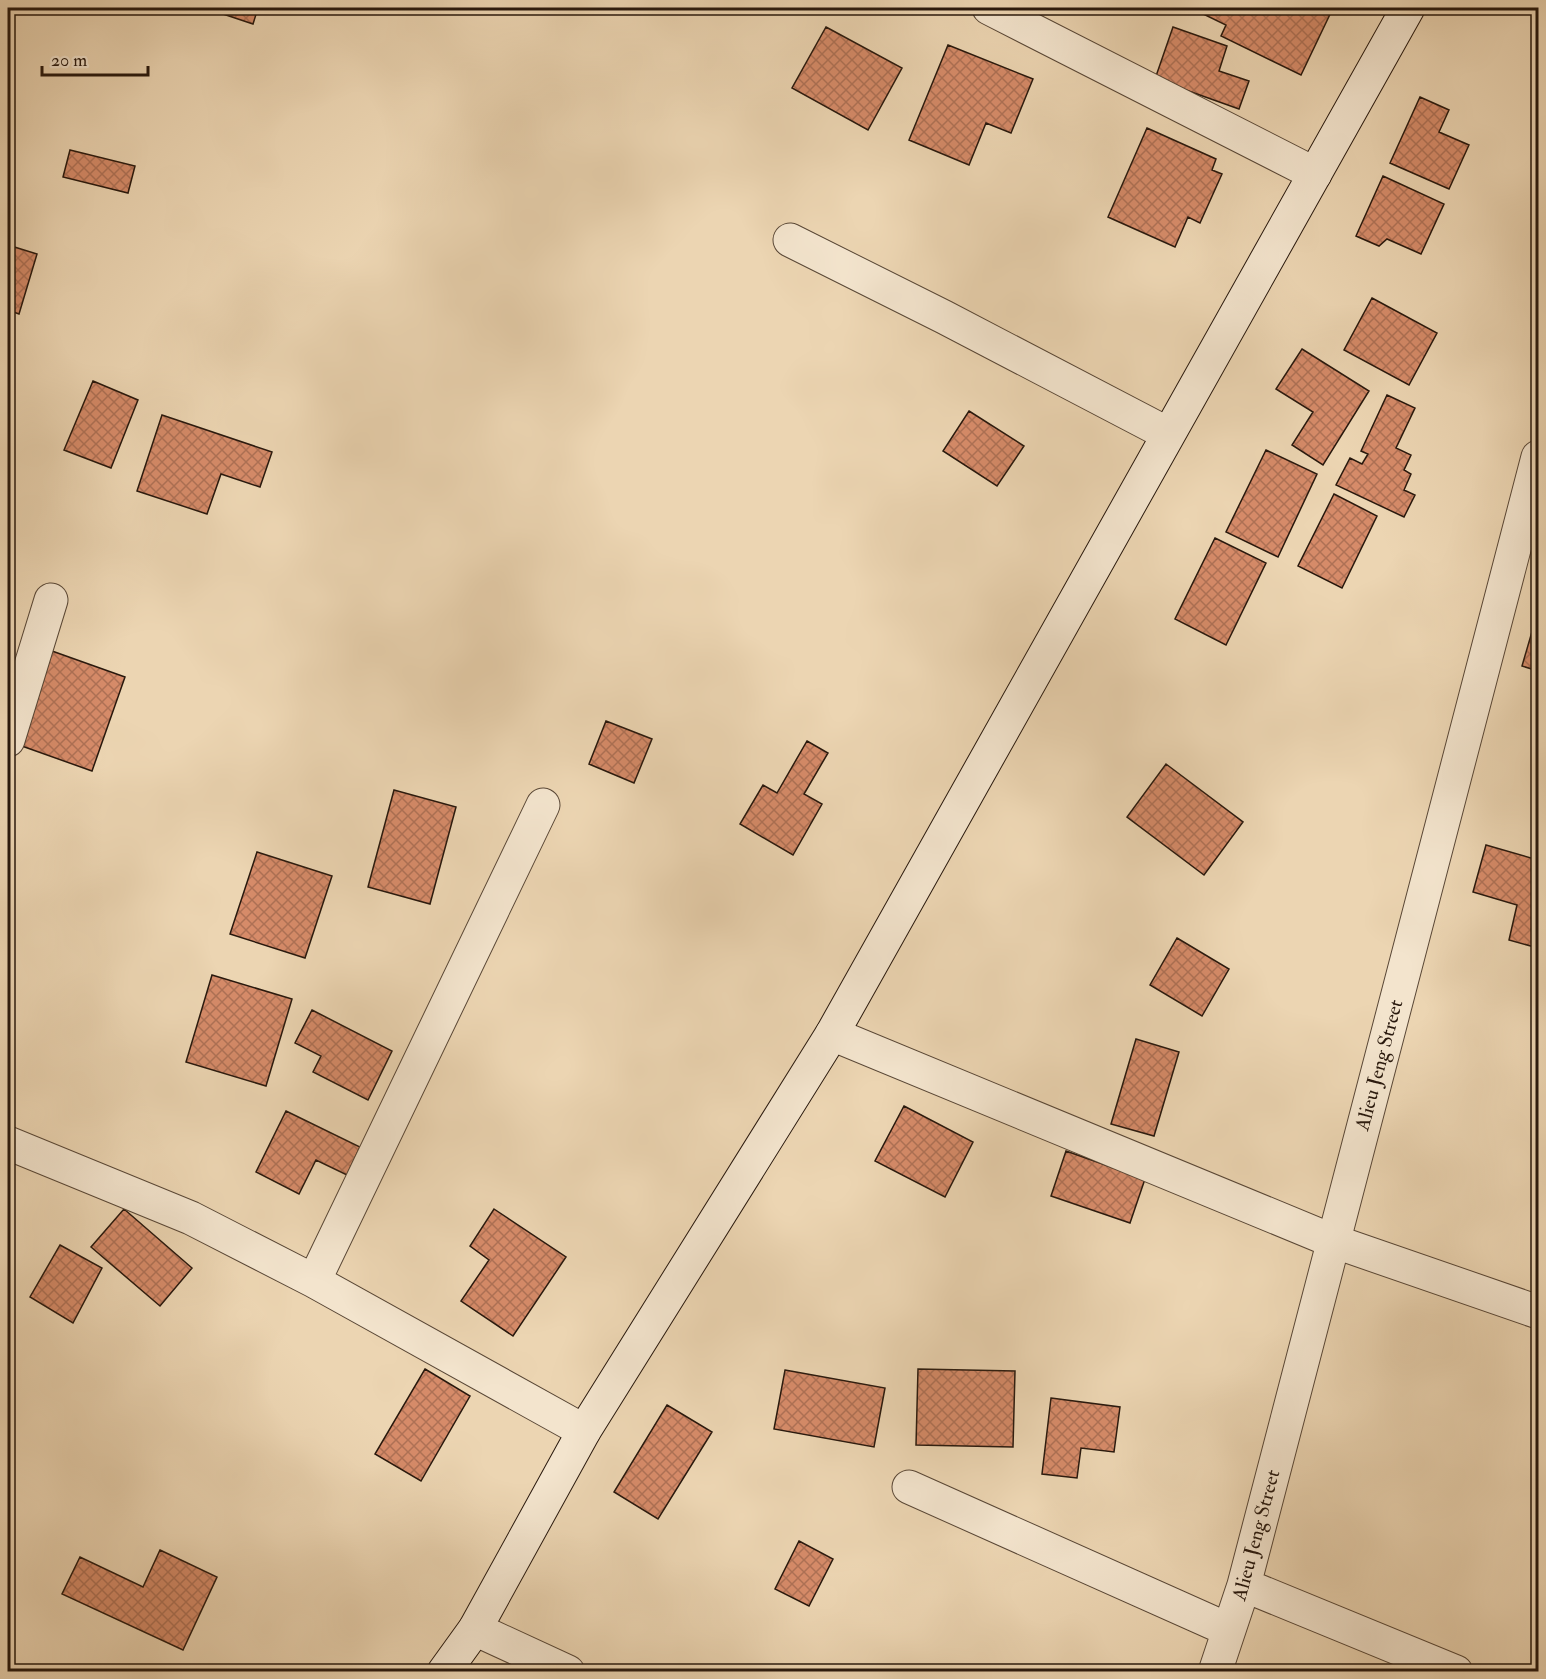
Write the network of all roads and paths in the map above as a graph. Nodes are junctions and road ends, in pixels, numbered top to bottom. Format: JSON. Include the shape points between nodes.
{"nodes":[{"id":1,"x":988,"y":8,"type":"edge"},
{"id":2,"x":1408,"y":8,"type":"edge"},
{"id":3,"x":1315,"y":174,"type":"junction"},
{"id":4,"x":790,"y":240,"type":"dead end"},
{"id":5,"x":1168,"y":434,"type":"junction"},
{"id":6,"x":1539,"y":457,"type":"edge"},
{"id":7,"x":51,"y":600,"type":"dead end"},
{"id":8,"x":8,"y":740,"type":"edge"},
{"id":9,"x":543,"y":805,"type":"dead end"},
{"id":10,"x":832,"y":1034,"type":"junction"},
{"id":11,"x":8,"y":1143,"type":"edge"},
{"id":12,"x":1333,"y":1241,"type":"junction"},
{"id":13,"x":314,"y":1281,"type":"junction"},
{"id":14,"x":1539,"y":1312,"type":"edge"},
{"id":15,"x":584,"y":1431,"type":"junction"},
{"id":16,"x":909,"y":1487,"type":"dead end"},
{"id":17,"x":1244,"y":1585,"type":"junction"},
{"id":18,"x":475,"y":1629,"type":"junction"},
{"id":19,"x":1229,"y":1630,"type":"junction"},
{"id":20,"x":444,"y":1671,"type":"edge"},
{"id":21,"x":568,"y":1671,"type":"edge"},
{"id":22,"x":1215,"y":1671,"type":"edge"},
{"id":23,"x":1456,"y":1671,"type":"edge"}],
"edges":[{"from":1,"to":3,"type":"street"},
{"from":2,"to":3,"type":"street"},
{"from":3,"to":5,"type":"street"},
{"from":4,"to":5,"type":"street"},
{"from":5,"to":10,"type":"street"},
{"from":6,"to":12,"type":"street","name":"Alieu Jeng Street"},
{"from":7,"to":8,"type":"street"},
{"from":9,"to":13,"type":"street"},
{"from":10,"to":12,"type":"street"},
{"from":10,"to":15,"type":"street"},
{"from":11,"to":13,"type":"street","via":[[191,1218]]},
{"from":12,"to":14,"type":"street"},
{"from":12,"to":17,"type":"street","name":"Alieu Jeng Street"},
{"from":13,"to":15,"type":"street"},
{"from":15,"to":18,"type":"street"},
{"from":16,"to":19,"type":"street"},
{"from":17,"to":19,"type":"street","name":"Alieu Jeng Street"},
{"from":17,"to":23,"type":"street"},
{"from":18,"to":20,"type":"street"},
{"from":18,"to":21,"type":"street"},
{"from":19,"to":22,"type":"street","name":"Alieu Jeng Street"}]}
